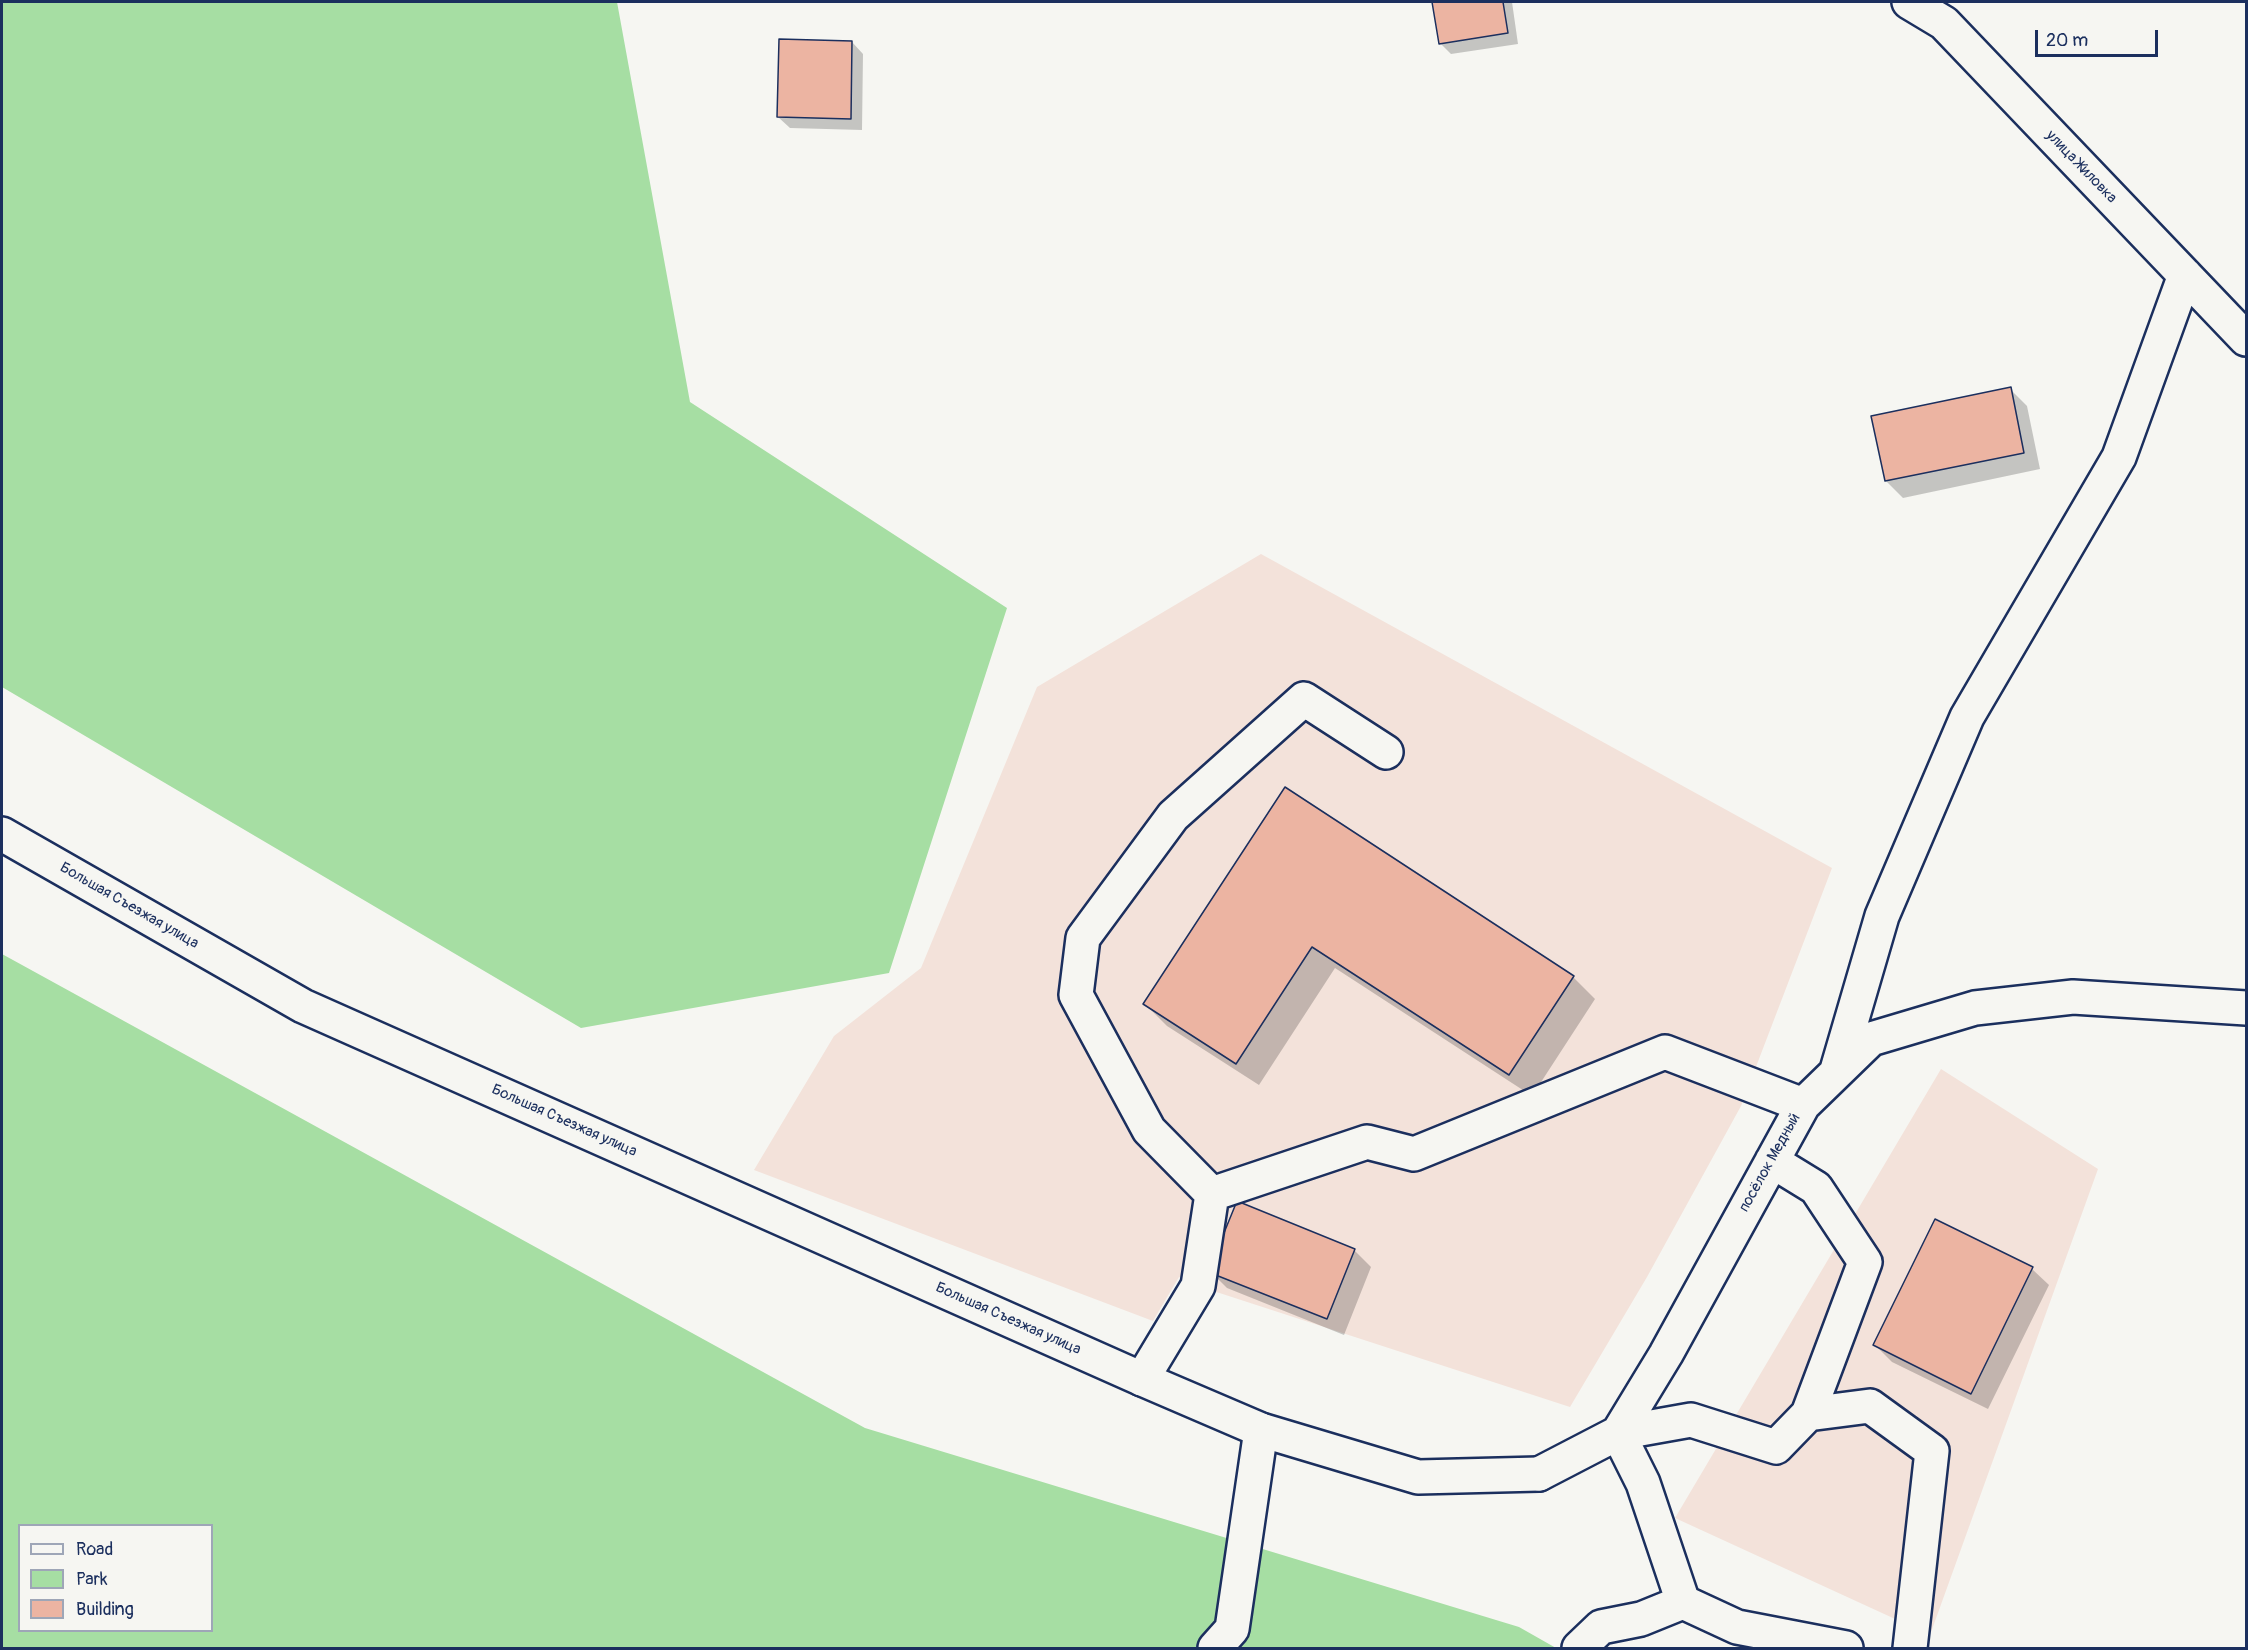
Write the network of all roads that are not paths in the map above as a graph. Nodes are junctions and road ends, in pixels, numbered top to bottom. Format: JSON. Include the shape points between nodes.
{"nodes":[{"id":1,"x":1909,"y":2,"type":"edge"},
{"id":2,"x":1946,"y":12,"type":"edge"},
{"id":3,"x":2185,"y":275,"type":"junction"},
{"id":4,"x":2247,"y":339,"type":"edge"},
{"id":5,"x":1386,"y":752,"type":"dead end"},
{"id":6,"x":2,"y":834,"type":"edge"},
{"id":7,"x":2247,"y":1008,"type":"edge"},
{"id":8,"x":1836,"y":1073,"type":"junction"},
{"id":9,"x":1803,"y":1105,"type":"junction"},
{"id":10,"x":1772,"y":1161,"type":"junction"},
{"id":11,"x":1212,"y":1194,"type":"junction"},
{"id":12,"x":1142,"y":1379,"type":"junction"},
{"id":13,"x":1808,"y":1414,"type":"junction"},
{"id":14,"x":1261,"y":1430,"type":"junction"},
{"id":15,"x":1618,"y":1433,"type":"junction"},
{"id":16,"x":1683,"y":1602,"type":"junction"},
{"id":17,"x":1215,"y":1648,"type":"edge"},
{"id":18,"x":1579,"y":1648,"type":"edge"},
{"id":19,"x":1846,"y":1648,"type":"edge"},
{"id":20,"x":1910,"y":1648,"type":"edge"}],
"edges":[{"from":1,"to":2,"type":"street","name":"улица Жиловка"},
{"from":2,"to":3,"type":"street","name":"улица Жиловка"},
{"from":3,"to":4,"type":"street","name":"улица Жиловка"},
{"from":3,"to":8,"type":"street","via":[[2119,457],[1967,717],[1882,916]]},
{"from":5,"to":11,"type":"street","via":[[1304,699],[1173,816],[1083,938],[1076,995],[1149,1130]]},
{"from":6,"to":12,"type":"street","name":"Большая Съезжая улица","via":[[303,1006]]},
{"from":7,"to":8,"type":"street","name":"посёлок Медный","via":[[2073,997],[1975,1008],[1871,1039]]},
{"from":8,"to":9,"type":"street","name":"посёлок Медный"},
{"from":9,"to":10,"type":"street","name":"посёлок Медный"},
{"from":9,"to":11,"type":"street","via":[[1665,1052],[1414,1154],[1367,1142]]},
{"from":10,"to":13,"type":"street","via":[[1816,1188],[1864,1262]]},
{"from":10,"to":15,"type":"street","name":"посёлок Медный"},
{"from":11,"to":12,"type":"street","via":[[1198,1286]]},
{"from":12,"to":14,"type":"street","name":"Большая Съезжая улица"},
{"from":13,"to":15,"type":"street","via":[[1776,1447],[1690,1420]]},
{"from":13,"to":20,"type":"street","via":[[1870,1406],[1932,1451]]},
{"from":14,"to":15,"type":"street","name":"Большая Съезжая улица","via":[[1418,1477],[1539,1474]]},
{"from":14,"to":17,"type":"street","via":[[1232,1629]]},
{"from":15,"to":16,"type":"street","via":[[1643,1484]]},
{"from":16,"to":18,"type":"street","via":[[1641,1619],[1601,1627]]},
{"from":16,"to":19,"type":"street","via":[[1737,1627]]}]}
